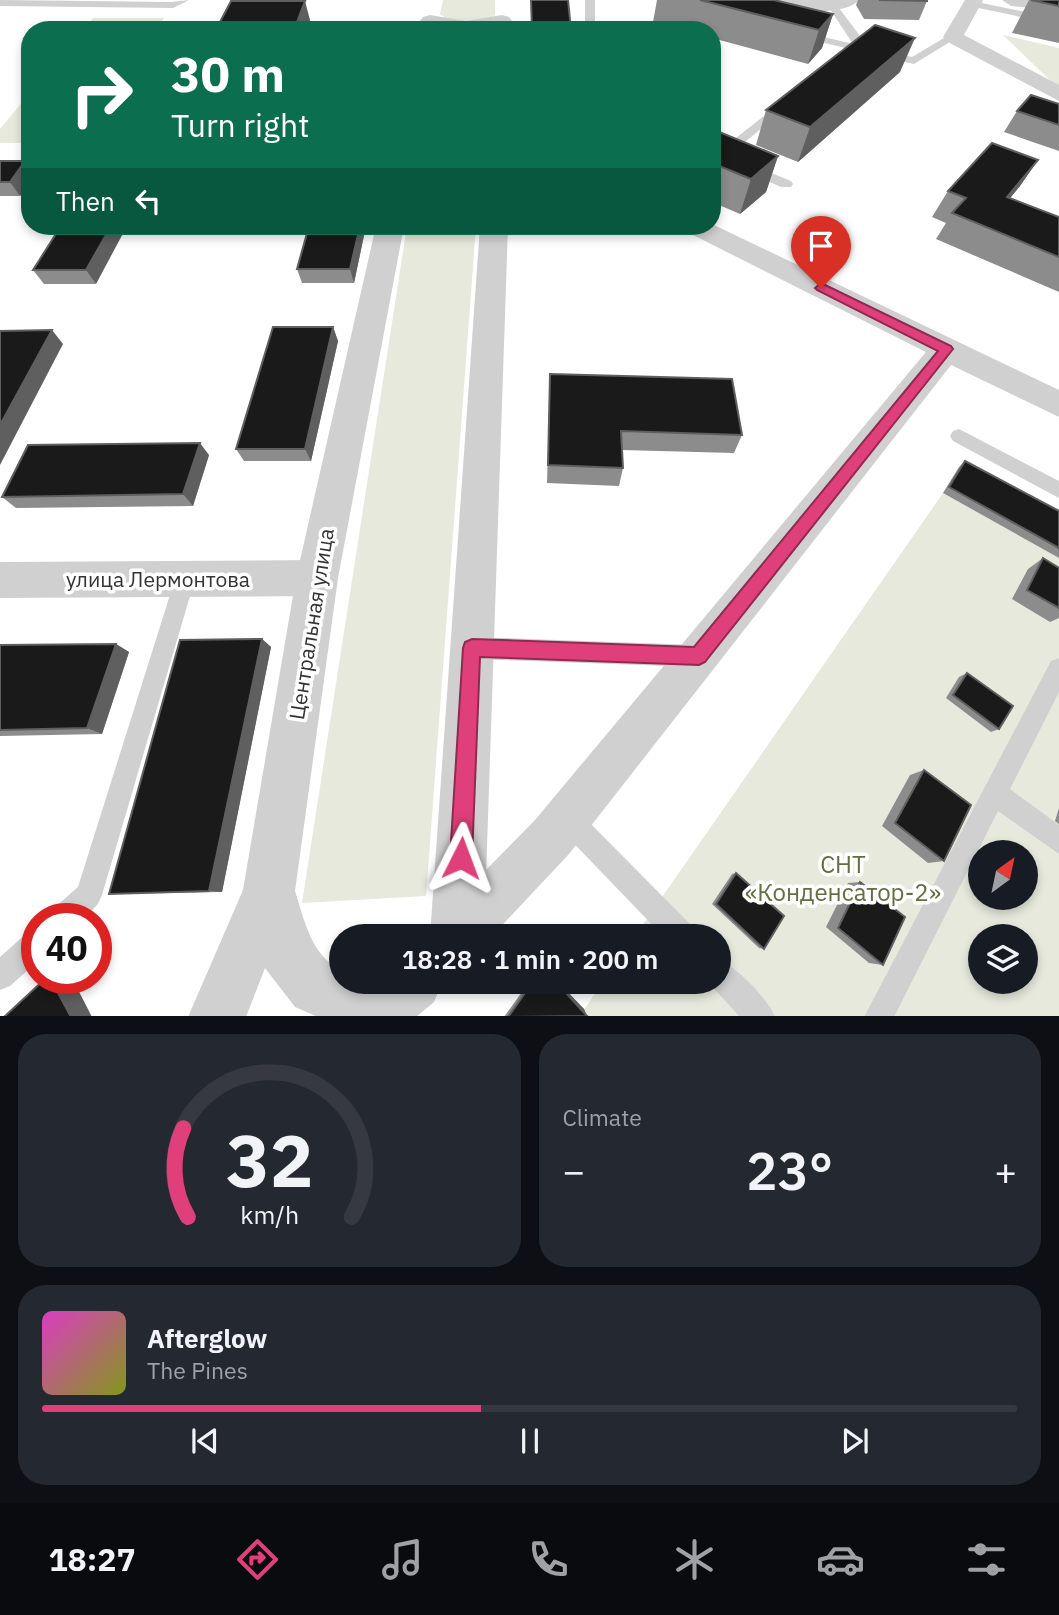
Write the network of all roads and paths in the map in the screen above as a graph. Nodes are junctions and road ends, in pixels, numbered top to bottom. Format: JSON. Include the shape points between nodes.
{"nodes":[{"id":1,"x":184,"y":0,"type":"edge"},
{"id":2,"x":434,"y":0,"type":"edge"},
{"id":3,"x":503,"y":0,"type":"edge"},
{"id":4,"x":590,"y":0,"type":"edge"},
{"id":5,"x":733,"y":0,"type":"edge"},
{"id":6,"x":1012,"y":0,"type":"edge"},
{"id":7,"x":973,"y":2,"type":"edge"},
{"id":8,"x":0,"y":3,"type":"edge"},
{"id":9,"x":841,"y":3,"type":"edge"},
{"id":10,"x":1059,"y":5,"type":"edge"},
{"id":11,"x":431,"y":21,"type":"edge"},
{"id":12,"x":502,"y":21,"type":"edge"},
{"id":13,"x":590,"y":21,"type":"edge"},
{"id":14,"x":1059,"y":22,"type":"edge"},
{"id":15,"x":781,"y":29,"type":"edge"},
{"id":16,"x":953,"y":37,"type":"junction"},
{"id":17,"x":858,"y":48,"type":"junction"},
{"id":18,"x":838,"y":64,"type":"edge"},
{"id":19,"x":1059,"y":94,"type":"edge"},
{"id":20,"x":788,"y":102,"type":"edge"},
{"id":21,"x":721,"y":150,"type":"edge"},
{"id":22,"x":721,"y":156,"type":"edge"},
{"id":23,"x":786,"y":184,"type":"dead end"},
{"id":24,"x":388,"y":235,"type":"edge"},
{"id":25,"x":494,"y":235,"type":"edge"},
{"id":26,"x":714,"y":235,"type":"edge"},
{"id":27,"x":946,"y":349,"type":"junction"},
{"id":28,"x":1059,"y":404,"type":"edge"},
{"id":29,"x":959,"y":436,"type":"dead end"},
{"id":30,"x":1059,"y":490,"type":"edge"},
{"id":31,"x":317,"y":578,"type":"junction"},
{"id":32,"x":185,"y":579,"type":"junction"},
{"id":33,"x":0,"y":580,"type":"edge"},
{"id":34,"x":472,"y":648,"type":"junction"},
{"id":35,"x":699,"y":656,"type":"junction"},
{"id":36,"x":1059,"y":669,"type":"edge"},
{"id":37,"x":994,"y":793,"type":"junction"},
{"id":38,"x":567,"y":818,"type":"junction"},
{"id":39,"x":1059,"y":841,"type":"edge"},
{"id":40,"x":269,"y":891,"type":"junction"},
{"id":41,"x":80,"y":903,"type":"edge"},
{"id":42,"x":458,"y":924,"type":"edge"},
{"id":43,"x":468,"y":924,"type":"edge"},
{"id":44,"x":670,"y":924,"type":"edge"},
{"id":45,"x":21,"y":957,"type":"edge"},
{"id":46,"x":0,"y":976,"type":"edge"},
{"id":47,"x":731,"y":986,"type":"edge"},
{"id":48,"x":390,"y":1001,"type":"edge"},
{"id":49,"x":217,"y":1016,"type":"edge"},
{"id":50,"x":760,"y":1016,"type":"edge"},
{"id":51,"x":879,"y":1016,"type":"edge"}],
"edges":[{"from":1,"to":8,"type":"lane","via":[[173,5]]},
{"from":2,"to":11,"type":"street"},
{"from":3,"to":12,"type":"street"},
{"from":4,"to":13,"type":"lane"},
{"from":5,"to":9,"type":"street"},
{"from":6,"to":10,"type":"street"},
{"from":7,"to":14,"type":"lane"},
{"from":7,"to":16,"type":"street"},
{"from":9,"to":17,"type":"lane"},
{"from":15,"to":17,"type":"lane"},
{"from":16,"to":17,"type":"lane","via":[[914,61]]},
{"from":16,"to":19,"type":"street"},
{"from":17,"to":18,"type":"lane"},
{"from":20,"to":21,"type":"lane"},
{"from":22,"to":23,"type":"lane"},
{"from":24,"to":31,"type":"street","name":"Центральная улица"},
{"from":25,"to":34,"type":"street"},
{"from":26,"to":27,"type":"street"},
{"from":27,"to":28,"type":"street"},
{"from":27,"to":35,"type":"street"},
{"from":29,"to":30,"type":"lane"},
{"from":31,"to":32,"type":"street","name":"улица Лермонтова"},
{"from":31,"to":40,"type":"street","name":"Центральная улица"},
{"from":32,"to":33,"type":"street","name":"улица Лермонтова"},
{"from":32,"to":41,"type":"lane","via":[[89,895]]},
{"from":34,"to":35,"type":"lane"},
{"from":34,"to":42,"type":"street"},
{"from":35,"to":38,"type":"street"},
{"from":36,"to":37,"type":"lane"},
{"from":37,"to":39,"type":"lane"},
{"from":37,"to":51,"type":"lane"},
{"from":38,"to":43,"type":"street"},
{"from":38,"to":44,"type":"lane"},
{"from":40,"to":48,"type":"street","via":[[286,952],[315,986],[357,1003]]},
{"from":40,"to":49,"type":"street","name":"Центральная улица"},
{"from":45,"to":46,"type":"lane"},
{"from":47,"to":50,"type":"lane"}]}
